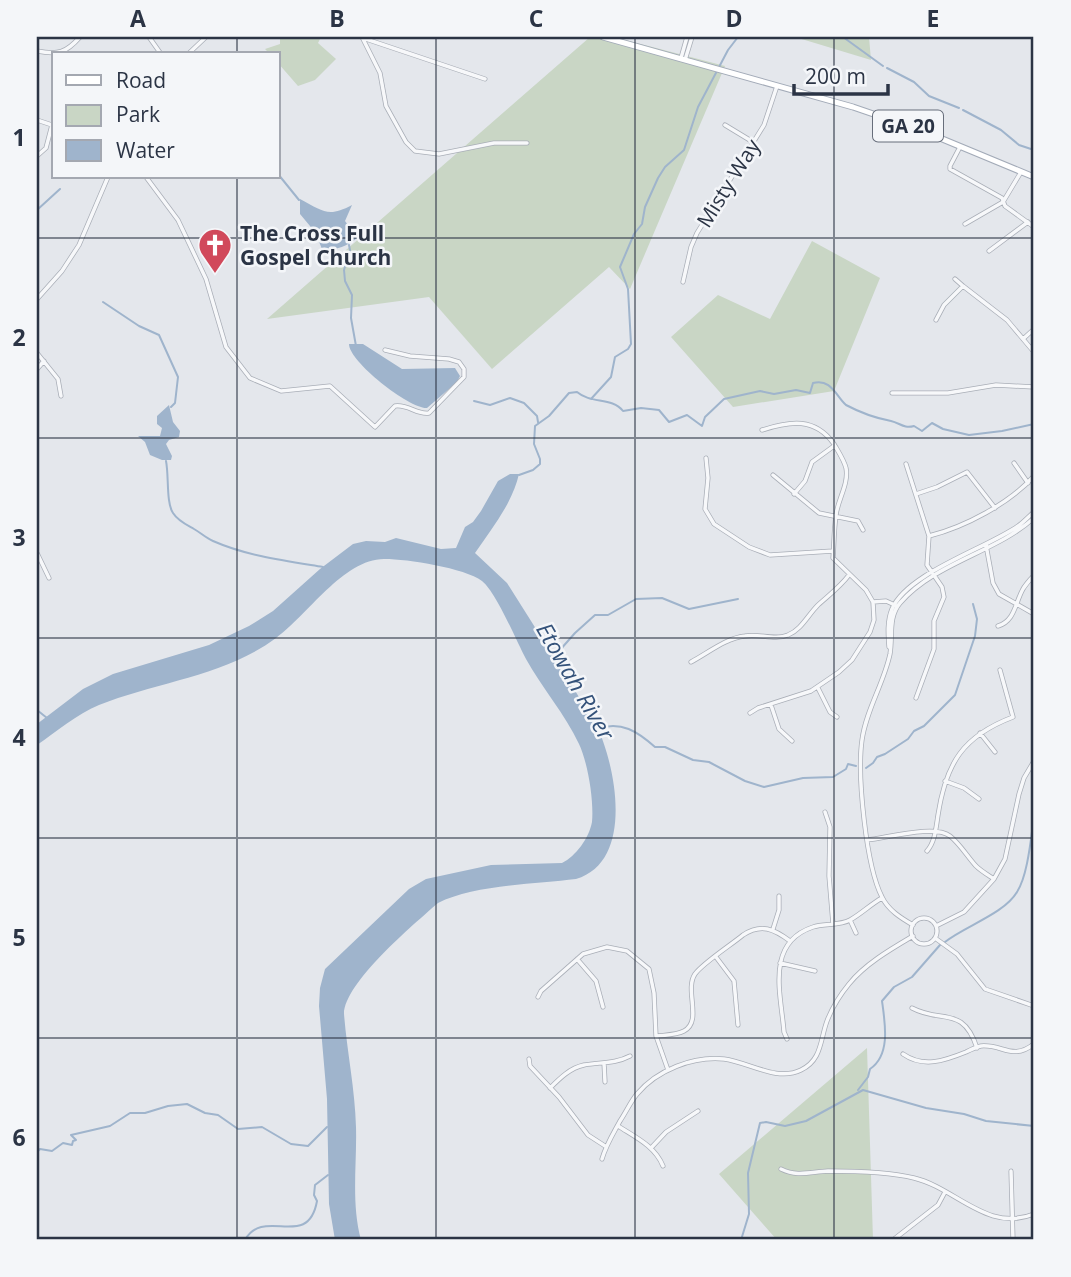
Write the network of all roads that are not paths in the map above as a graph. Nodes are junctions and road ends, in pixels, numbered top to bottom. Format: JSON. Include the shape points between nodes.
{"nodes":[{"id":1,"x":80,"y":37,"type":"edge"},
{"id":2,"x":149,"y":37,"type":"edge"},
{"id":3,"x":206,"y":37,"type":"edge"},
{"id":4,"x":363,"y":37,"type":"edge"},
{"id":5,"x":603,"y":37,"type":"edge"},
{"id":6,"x":690,"y":37,"type":"edge"},
{"id":7,"x":59,"y":52,"type":"edge"},
{"id":8,"x":160,"y":52,"type":"edge"},
{"id":9,"x":190,"y":52,"type":"edge"},
{"id":10,"x":683,"y":60,"type":"junction"},
{"id":11,"x":485,"y":79,"type":"dead end"},
{"id":12,"x":777,"y":86,"type":"junction"},
{"id":13,"x":724,"y":125,"type":"dead end"},
{"id":14,"x":52,"y":128,"type":"edge"},
{"id":15,"x":753,"y":142,"type":"junction"},
{"id":16,"x":527,"y":143,"type":"dead end"},
{"id":17,"x":960,"y":147,"type":"junction"},
{"id":18,"x":37,"y":156,"type":"edge"},
{"id":19,"x":1021,"y":172,"type":"junction"},
{"id":20,"x":1034,"y":177,"type":"edge"},
{"id":21,"x":108,"y":178,"type":"edge"},
{"id":22,"x":147,"y":178,"type":"edge"},
{"id":23,"x":1003,"y":202,"type":"junction"},
{"id":24,"x":1028,"y":222,"type":"junction"},
{"id":25,"x":965,"y":225,"type":"dead end"},
{"id":26,"x":1034,"y":227,"type":"edge"},
{"id":27,"x":989,"y":251,"type":"dead end"},
{"id":28,"x":955,"y":279,"type":"dead end"},
{"id":29,"x":683,"y":282,"type":"dead end"},
{"id":30,"x":963,"y":286,"type":"junction"},
{"id":31,"x":37,"y":299,"type":"edge"},
{"id":32,"x":936,"y":320,"type":"dead end"},
{"id":33,"x":1034,"y":329,"type":"edge"},
{"id":34,"x":1023,"y":339,"type":"junction"},
{"id":35,"x":384,"y":350,"type":"dead end"},
{"id":36,"x":1034,"y":352,"type":"edge"},
{"id":37,"x":37,"y":354,"type":"edge"},
{"id":38,"x":44,"y":361,"type":"junction"},
{"id":39,"x":37,"y":369,"type":"edge"},
{"id":40,"x":1034,"y":387,"type":"edge"},
{"id":41,"x":892,"y":393,"type":"dead end"},
{"id":42,"x":61,"y":396,"type":"dead end"},
{"id":43,"x":762,"y":430,"type":"dead end"},
{"id":44,"x":835,"y":446,"type":"junction"},
{"id":45,"x":706,"y":458,"type":"dead end"},
{"id":46,"x":1014,"y":463,"type":"dead end"},
{"id":47,"x":906,"y":464,"type":"dead end"},
{"id":48,"x":773,"y":475,"type":"dead end"},
{"id":49,"x":1034,"y":476,"type":"edge"},
{"id":50,"x":1028,"y":483,"type":"junction"},
{"id":51,"x":794,"y":494,"type":"junction"},
{"id":52,"x":916,"y":494,"type":"junction"},
{"id":53,"x":995,"y":508,"type":"junction"},
{"id":54,"x":1034,"y":512,"type":"edge"},
{"id":55,"x":836,"y":516,"type":"junction"},
{"id":56,"x":1034,"y":518,"type":"edge"},
{"id":57,"x":863,"y":530,"type":"dead end"},
{"id":58,"x":929,"y":536,"type":"junction"},
{"id":59,"x":986,"y":545,"type":"junction"},
{"id":60,"x":833,"y":551,"type":"junction"},
{"id":61,"x":37,"y":553,"type":"edge"},
{"id":62,"x":934,"y":574,"type":"junction"},
{"id":63,"x":849,"y":575,"type":"junction"},
{"id":64,"x":1034,"y":575,"type":"edge"},
{"id":65,"x":49,"y":578,"type":"dead end"},
{"id":66,"x":873,"y":602,"type":"junction"},
{"id":67,"x":1016,"y":604,"type":"junction"},
{"id":68,"x":896,"y":605,"type":"junction"},
{"id":69,"x":1034,"y":614,"type":"edge"},
{"id":70,"x":998,"y":626,"type":"dead end"},
{"id":71,"x":691,"y":662,"type":"dead end"},
{"id":72,"x":1000,"y":670,"type":"dead end"},
{"id":73,"x":817,"y":687,"type":"junction"},
{"id":74,"x":916,"y":698,"type":"dead end"},
{"id":75,"x":770,"y":704,"type":"junction"},
{"id":76,"x":750,"y":713,"type":"dead end"},
{"id":77,"x":837,"y":717,"type":"dead end"},
{"id":78,"x":981,"y":733,"type":"junction"},
{"id":79,"x":792,"y":741,"type":"dead end"},
{"id":80,"x":995,"y":752,"type":"dead end"},
{"id":81,"x":1034,"y":761,"type":"edge"},
{"id":82,"x":945,"y":781,"type":"junction"},
{"id":83,"x":979,"y":799,"type":"dead end"},
{"id":84,"x":825,"y":812,"type":"dead end"},
{"id":85,"x":935,"y":830,"type":"junction"},
{"id":86,"x":867,"y":840,"type":"junction"},
{"id":87,"x":927,"y":851,"type":"dead end"},
{"id":88,"x":994,"y":879,"type":"junction"},
{"id":89,"x":779,"y":896,"type":"dead end"},
{"id":90,"x":882,"y":898,"type":"junction"},
{"id":91,"x":850,"y":920,"type":"junction"},
{"id":92,"x":832,"y":924,"type":"junction"},
{"id":93,"x":914,"y":925,"type":"junction"},
{"id":94,"x":936,"y":926,"type":"junction"},
{"id":95,"x":773,"y":929,"type":"junction"},
{"id":96,"x":856,"y":933,"type":"dead end"},
{"id":97,"x":913,"y":936,"type":"junction"},
{"id":98,"x":935,"y":938,"type":"junction"},
{"id":99,"x":790,"y":941,"type":"junction"},
{"id":100,"x":716,"y":957,"type":"junction"},
{"id":101,"x":577,"y":959,"type":"junction"},
{"id":102,"x":780,"y":963,"type":"junction"},
{"id":103,"x":816,"y":971,"type":"dead end"},
{"id":104,"x":538,"y":997,"type":"dead end"},
{"id":105,"x":1034,"y":1006,"type":"edge"},
{"id":106,"x":603,"y":1007,"type":"dead end"},
{"id":107,"x":912,"y":1008,"type":"dead end"},
{"id":108,"x":738,"y":1026,"type":"dead end"},
{"id":109,"x":656,"y":1036,"type":"junction"},
{"id":110,"x":787,"y":1039,"type":"dead end"},
{"id":111,"x":1034,"y":1044,"type":"edge"},
{"id":112,"x":977,"y":1048,"type":"junction"},
{"id":113,"x":902,"y":1054,"type":"dead end"},
{"id":114,"x":630,"y":1056,"type":"dead end"},
{"id":115,"x":529,"y":1059,"type":"dead end"},
{"id":116,"x":604,"y":1063,"type":"junction"},
{"id":117,"x":668,"y":1070,"type":"junction"},
{"id":118,"x":605,"y":1082,"type":"dead end"},
{"id":119,"x":550,"y":1088,"type":"junction"},
{"id":120,"x":698,"y":1111,"type":"dead end"},
{"id":121,"x":618,"y":1126,"type":"junction"},
{"id":122,"x":605,"y":1146,"type":"junction"},
{"id":123,"x":651,"y":1148,"type":"junction"},
{"id":124,"x":602,"y":1159,"type":"dead end"},
{"id":125,"x":663,"y":1166,"type":"dead end"},
{"id":126,"x":781,"y":1169,"type":"dead end"},
{"id":127,"x":1012,"y":1171,"type":"dead end"},
{"id":128,"x":945,"y":1192,"type":"junction"},
{"id":129,"x":1034,"y":1214,"type":"edge"},
{"id":130,"x":1013,"y":1219,"type":"junction"},
{"id":131,"x":893,"y":1240,"type":"edge"},
{"id":132,"x":1013,"y":1240,"type":"edge"}],
"edges":[{"from":1,"to":7,"type":"street"},
{"from":2,"to":8,"type":"street"},
{"from":3,"to":9,"type":"street"},
{"from":4,"to":11,"type":"street"},
{"from":4,"to":16,"type":"street","via":[[380,73],[386,106],[415,151],[439,154],[494,142]]},
{"from":5,"to":10,"type":"main road","number":"GA 20"},
{"from":6,"to":10,"type":"street"},
{"from":10,"to":12,"type":"main road","number":"GA 20"},
{"from":12,"to":15,"type":"street","name":"Misty Way"},
{"from":12,"to":17,"type":"main road","number":"GA 20","via":[[853,107]]},
{"from":13,"to":15,"type":"street"},
{"from":14,"to":18,"type":"street","via":[[46,148]]},
{"from":15,"to":29,"type":"street","name":"Misty Way","via":[[697,233]]},
{"from":17,"to":19,"type":"main road","number":"GA 20"},
{"from":17,"to":23,"type":"street","via":[[950,169]]},
{"from":19,"to":20,"type":"main road","number":"GA 20"},
{"from":19,"to":23,"type":"street"},
{"from":21,"to":31,"type":"street","via":[[79,245]]},
{"from":22,"to":35,"type":"street","via":[[178,220],[206,279],[226,347],[249,377],[281,391],[330,386],[375,427],[396,406],[429,413],[461,383],[465,373],[454,360]]},
{"from":23,"to":24,"type":"street"},
{"from":23,"to":25,"type":"street"},
{"from":24,"to":26,"type":"street"},
{"from":24,"to":27,"type":"street"},
{"from":28,"to":30,"type":"street"},
{"from":30,"to":32,"type":"street"},
{"from":30,"to":34,"type":"street","via":[[1007,320]]},
{"from":33,"to":34,"type":"street"},
{"from":34,"to":36,"type":"street"},
{"from":37,"to":38,"type":"street"},
{"from":38,"to":39,"type":"street"},
{"from":38,"to":42,"type":"street","via":[[60,384]]},
{"from":40,"to":41,"type":"street","via":[[996,385],[948,393]]},
{"from":43,"to":44,"type":"street","via":[[802,422],[821,430]]},
{"from":44,"to":51,"type":"street","via":[[812,462]]},
{"from":44,"to":55,"type":"street","via":[[846,468]]},
{"from":45,"to":60,"type":"street","via":[[705,509],[714,524],[770,555]]},
{"from":46,"to":50,"type":"street"},
{"from":47,"to":52,"type":"street"},
{"from":48,"to":51,"type":"street"},
{"from":49,"to":50,"type":"street"},
{"from":50,"to":53,"type":"street"},
{"from":51,"to":55,"type":"street","via":[[819,513]]},
{"from":52,"to":53,"type":"street","via":[[967,472]]},
{"from":52,"to":58,"type":"street"},
{"from":53,"to":58,"type":"street"},
{"from":54,"to":59,"type":"street"},
{"from":55,"to":57,"type":"street","via":[[858,521]]},
{"from":55,"to":60,"type":"street"},
{"from":56,"to":59,"type":"street","via":[[1020,530]]},
{"from":58,"to":62,"type":"street","via":[[927,565]]},
{"from":59,"to":62,"type":"street"},
{"from":59,"to":67,"type":"street","via":[[993,583],[999,594]]},
{"from":60,"to":63,"type":"street","via":[[833,558]]},
{"from":61,"to":65,"type":"street"},
{"from":62,"to":68,"type":"street","via":[[905,592]]},
{"from":62,"to":74,"type":"street","via":[[944,597],[934,621],[934,649]]},
{"from":63,"to":66,"type":"street"},
{"from":63,"to":71,"type":"street","via":[[787,636],[735,638]]},
{"from":64,"to":67,"type":"street"},
{"from":66,"to":68,"type":"street"},
{"from":66,"to":73,"type":"street","via":[[874,620],[864,641],[845,666]]},
{"from":67,"to":69,"type":"street"},
{"from":67,"to":70,"type":"street","via":[[1012,618]]},
{"from":68,"to":86,"type":"street","via":[[888,621],[890,656],[862,739]]},
{"from":72,"to":78,"type":"street","via":[[1013,717]]},
{"from":73,"to":75,"type":"street"},
{"from":73,"to":77,"type":"street"},
{"from":75,"to":76,"type":"street"},
{"from":75,"to":79,"type":"street","via":[[779,729]]},
{"from":78,"to":80,"type":"street"},
{"from":78,"to":82,"type":"street","via":[[957,755]]},
{"from":81,"to":88,"type":"street","via":[[1019,794],[1006,859]]},
{"from":82,"to":83,"type":"street"},
{"from":82,"to":85,"type":"street"},
{"from":84,"to":92,"type":"street","via":[[830,827]]},
{"from":85,"to":86,"type":"street"},
{"from":85,"to":87,"type":"street"},
{"from":85,"to":88,"type":"street","via":[[950,836]]},
{"from":86,"to":90,"type":"street"},
{"from":88,"to":94,"type":"street","via":[[964,912]]},
{"from":89,"to":95,"type":"street"},
{"from":90,"to":91,"type":"street"},
{"from":90,"to":93,"type":"street"},
{"from":91,"to":92,"type":"street"},
{"from":91,"to":96,"type":"street"},
{"from":92,"to":99,"type":"street","via":[[815,926]]},
{"from":93,"to":94,"type":"street","via":[[923,918]]},
{"from":93,"to":97,"type":"street"},
{"from":94,"to":98,"type":"street"},
{"from":95,"to":99,"type":"street"},
{"from":95,"to":100,"type":"street","via":[[751,930]]},
{"from":97,"to":98,"type":"street","via":[[922,944]]},
{"from":97,"to":117,"type":"street","via":[[850,982],[835,1003],[819,1054],[800,1071],[784,1075],[723,1059]]},
{"from":98,"to":105,"type":"street","via":[[957,954],[985,989]]},
{"from":99,"to":102,"type":"street"},
{"from":100,"to":108,"type":"street","via":[[734,981]]},
{"from":100,"to":109,"type":"street","via":[[695,974],[690,987],[693,1020],[688,1028]]},
{"from":101,"to":104,"type":"street"},
{"from":101,"to":106,"type":"street","via":[[596,981]]},
{"from":101,"to":109,"type":"street","via":[[607,947],[627,951],[643,963],[653,981]]},
{"from":102,"to":103,"type":"street"},
{"from":102,"to":110,"type":"street"},
{"from":107,"to":112,"type":"street","via":[[957,1019],[966,1025]]},
{"from":109,"to":117,"type":"street"},
{"from":111,"to":112,"type":"street","via":[[1013,1053]]},
{"from":112,"to":113,"type":"street","via":[[923,1063]]},
{"from":114,"to":116,"type":"street"},
{"from":115,"to":119,"type":"street"},
{"from":116,"to":118,"type":"street"},
{"from":116,"to":119,"type":"street","via":[[581,1065]]},
{"from":117,"to":121,"type":"street","via":[[636,1095]]},
{"from":119,"to":122,"type":"street","via":[[588,1135]]},
{"from":120,"to":123,"type":"street"},
{"from":121,"to":122,"type":"street"},
{"from":121,"to":123,"type":"street"},
{"from":122,"to":124,"type":"street"},
{"from":123,"to":125,"type":"street"},
{"from":126,"to":128,"type":"street","via":[[793,1175],[828,1171],[901,1175]]},
{"from":127,"to":130,"type":"street"},
{"from":128,"to":130,"type":"street","via":[[979,1212]]},
{"from":128,"to":131,"type":"street","via":[[937,1205]]},
{"from":129,"to":130,"type":"street"},
{"from":130,"to":132,"type":"street"}]}
